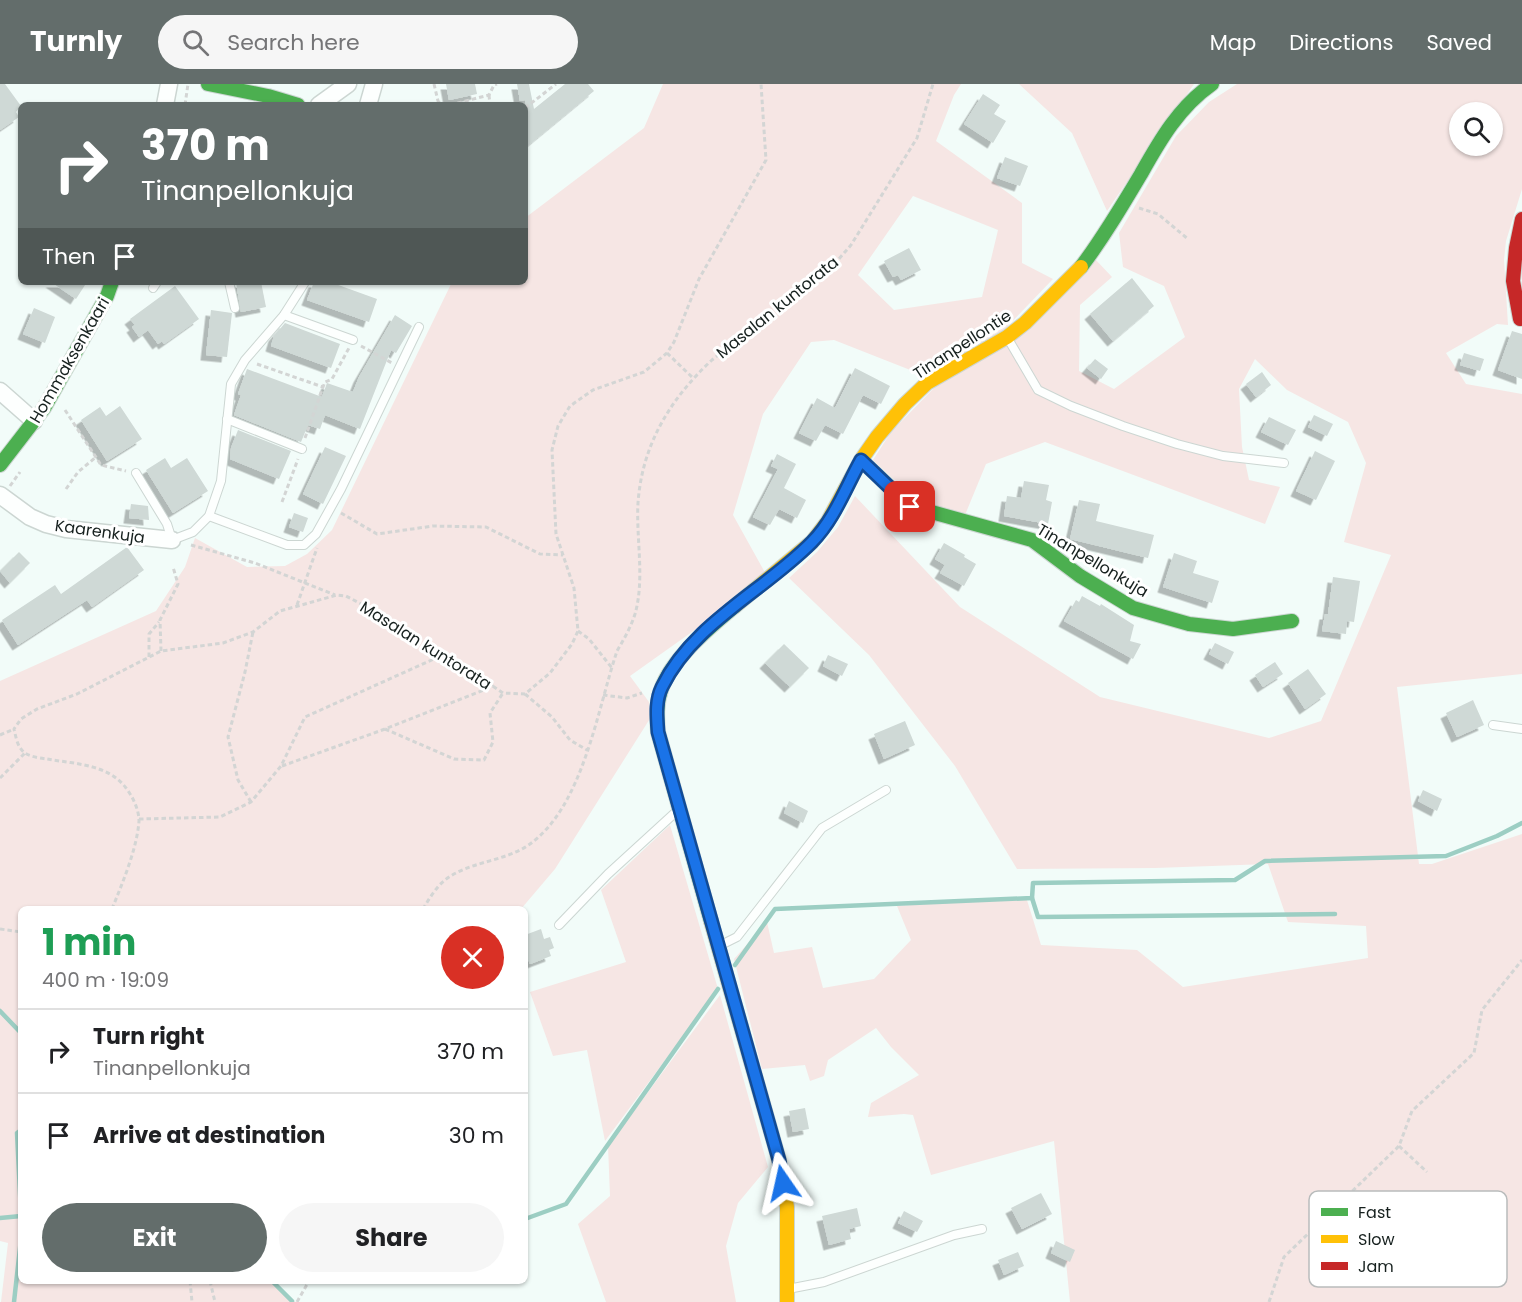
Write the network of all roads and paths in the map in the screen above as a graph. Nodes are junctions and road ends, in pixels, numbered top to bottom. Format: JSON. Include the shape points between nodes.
{"nodes":[{"id":1,"x":169,"y":84,"type":"edge"},
{"id":2,"x":188,"y":84,"type":"edge"},
{"id":3,"x":208,"y":84,"type":"edge"},
{"id":4,"x":348,"y":84,"type":"edge"},
{"id":5,"x":374,"y":84,"type":"edge"},
{"id":6,"x":434,"y":84,"type":"edge"},
{"id":7,"x":494,"y":84,"type":"edge"},
{"id":8,"x":556,"y":84,"type":"edge"},
{"id":9,"x":761,"y":84,"type":"edge"},
{"id":10,"x":933,"y":84,"type":"edge"},
{"id":11,"x":1212,"y":84,"type":"edge"},
{"id":12,"x":489,"y":95,"type":"junction"},
{"id":13,"x":166,"y":102,"type":"edge"},
{"id":14,"x":185,"y":102,"type":"edge"},
{"id":15,"x":286,"y":102,"type":"edge"},
{"id":16,"x":323,"y":102,"type":"edge"},
{"id":17,"x":369,"y":102,"type":"edge"},
{"id":18,"x":439,"y":102,"type":"edge"},
{"id":19,"x":462,"y":102,"type":"edge"},
{"id":20,"x":490,"y":102,"type":"edge"},
{"id":21,"x":528,"y":106,"type":"edge"},
{"id":22,"x":1123,"y":203,"type":"junction"},
{"id":23,"x":1522,"y":219,"type":"edge"},
{"id":24,"x":1188,"y":239,"type":"dead end"},
{"id":25,"x":111,"y":285,"type":"edge"},
{"id":26,"x":230,"y":285,"type":"edge"},
{"id":27,"x":303,"y":285,"type":"edge"},
{"id":28,"x":235,"y":308,"type":"dead end"},
{"id":29,"x":284,"y":315,"type":"junction"},
{"id":30,"x":1520,"y":319,"type":"dead end"},
{"id":31,"x":419,"y":327,"type":"dead end"},
{"id":32,"x":1007,"y":337,"type":"junction"},
{"id":33,"x":353,"y":340,"type":"junction"},
{"id":34,"x":667,"y":353,"type":"junction"},
{"id":35,"x":245,"y":360,"type":"junction"},
{"id":36,"x":399,"y":366,"type":"junction"},
{"id":37,"x":693,"y":378,"type":"junction"},
{"id":38,"x":323,"y":387,"type":"junction"},
{"id":39,"x":0,"y":391,"type":"edge"},
{"id":40,"x":65,"y":410,"type":"dead end"},
{"id":41,"x":227,"y":419,"type":"junction"},
{"id":42,"x":34,"y":421,"type":"junction"},
{"id":43,"x":302,"y":449,"type":"junction"},
{"id":44,"x":96,"y":457,"type":"junction"},
{"id":45,"x":861,"y":460,"type":"junction"},
{"id":46,"x":1284,"y":463,"type":"dead end"},
{"id":47,"x":0,"y":465,"type":"edge"},
{"id":48,"x":136,"y":473,"type":"joint"},
{"id":49,"x":66,"y":489,"type":"dead end"},
{"id":50,"x":0,"y":495,"type":"edge"},
{"id":51,"x":282,"y":502,"type":"dead end"},
{"id":52,"x":331,"y":507,"type":"junction"},
{"id":53,"x":209,"y":516,"type":"junction"},
{"id":54,"x":316,"y":534,"type":"junction"},
{"id":55,"x":172,"y":540,"type":"junction"},
{"id":56,"x":563,"y":555,"type":"junction"},
{"id":57,"x":173,"y":567,"type":"dead end"},
{"id":58,"x":304,"y":582,"type":"junction"},
{"id":59,"x":337,"y":596,"type":"junction"},
{"id":60,"x":297,"y":605,"type":"junction"},
{"id":61,"x":160,"y":620,"type":"junction"},
{"id":62,"x":1292,"y":621,"type":"dead end"},
{"id":63,"x":578,"y":631,"type":"junction"},
{"id":64,"x":253,"y":632,"type":"junction"},
{"id":65,"x":161,"y":651,"type":"junction"},
{"id":66,"x":445,"y":654,"type":"junction"},
{"id":67,"x":149,"y":657,"type":"junction"},
{"id":68,"x":612,"y":668,"type":"junction"},
{"id":69,"x":494,"y":686,"type":"junction"},
{"id":70,"x":661,"y":688,"type":"junction"},
{"id":71,"x":503,"y":693,"type":"junction"},
{"id":72,"x":525,"y":694,"type":"junction"},
{"id":73,"x":603,"y":695,"type":"junction"},
{"id":74,"x":1493,"y":725,"type":"dead end"},
{"id":75,"x":14,"y":729,"type":"junction"},
{"id":76,"x":385,"y":729,"type":"junction"},
{"id":77,"x":1522,"y":729,"type":"edge"},
{"id":78,"x":0,"y":735,"type":"edge"},
{"id":79,"x":587,"y":750,"type":"junction"},
{"id":80,"x":25,"y":753,"type":"junction"},
{"id":81,"x":281,"y":766,"type":"junction"},
{"id":82,"x":0,"y":778,"type":"edge"},
{"id":83,"x":886,"y":790,"type":"dead end"},
{"id":84,"x":251,"y":802,"type":"junction"},
{"id":85,"x":679,"y":810,"type":"junction"},
{"id":86,"x":139,"y":819,"type":"junction"},
{"id":87,"x":113,"y":906,"type":"edge"},
{"id":88,"x":425,"y":906,"type":"edge"},
{"id":89,"x":559,"y":925,"type":"dead end"},
{"id":90,"x":0,"y":929,"type":"edge"},
{"id":91,"x":18,"y":932,"type":"edge"},
{"id":92,"x":717,"y":946,"type":"junction"},
{"id":93,"x":1522,"y":960,"type":"edge"},
{"id":94,"x":1399,"y":1146,"type":"junction"},
{"id":95,"x":1427,"y":1172,"type":"dead end"},
{"id":96,"x":1352,"y":1191,"type":"edge"},
{"id":97,"x":982,"y":1229,"type":"dead end"},
{"id":98,"x":1309,"y":1233,"type":"edge"},
{"id":99,"x":190,"y":1284,"type":"edge"},
{"id":100,"x":211,"y":1284,"type":"edge"},
{"id":101,"x":307,"y":1284,"type":"edge"},
{"id":102,"x":787,"y":1295,"type":"edge"},
{"id":103,"x":192,"y":1302,"type":"edge"},
{"id":104,"x":215,"y":1302,"type":"edge"},
{"id":105,"x":297,"y":1302,"type":"edge"},
{"id":106,"x":1269,"y":1302,"type":"edge"}],
"edges":[{"from":1,"to":13,"type":"street"},
{"from":2,"to":14,"type":"path"},
{"from":3,"to":15,"type":"street"},
{"from":4,"to":16,"type":"street"},
{"from":5,"to":17,"type":"street"},
{"from":6,"to":18,"type":"path"},
{"from":7,"to":12,"type":"path"},
{"from":8,"to":21,"type":"path"},
{"from":9,"to":34,"type":"path","via":[[766,160],[699,279]]},
{"from":10,"to":37,"type":"path","name":"Masalan kuntorata","via":[[917,138],[838,260]]},
{"from":11,"to":22,"type":"street","name":"Tinanpellontie","via":[[1170,124]]},
{"from":12,"to":19,"type":"path"},
{"from":12,"to":20,"type":"path"},
{"from":22,"to":24,"type":"path","via":[[1158,214]]},
{"from":22,"to":32,"type":"street","name":"Tinanpellontie","via":[[1077,272]]},
{"from":23,"to":30,"type":"street","via":[[1514,281]]},
{"from":25,"to":42,"type":"street","name":"Hommaksenkaari"},
{"from":26,"to":28,"type":"lane"},
{"from":27,"to":29,"type":"lane"},
{"from":29,"to":33,"type":"lane"},
{"from":29,"to":35,"type":"lane"},
{"from":31,"to":36,"type":"lane"},
{"from":32,"to":45,"type":"street","name":"Tinanpellontie","via":[[927,383],[904,404]]},
{"from":32,"to":46,"type":"lane","via":[[1038,390],[1071,406],[1189,447],[1223,456]]},
{"from":33,"to":36,"type":"path"},
{"from":33,"to":38,"type":"path","via":[[332,379]]},
{"from":34,"to":37,"type":"path"},
{"from":34,"to":56,"type":"path","via":[[644,372],[593,390],[570,406],[558,426],[552,450],[553,488],[556,534]]},
{"from":35,"to":38,"type":"path"},
{"from":35,"to":41,"type":"lane","via":[[231,384]]},
{"from":36,"to":52,"type":"lane"},
{"from":37,"to":68,"type":"path","name":"Masalan kuntorata","via":[[661,420],[643,469],[638,504],[636,612]]},
{"from":38,"to":43,"type":"path"},
{"from":39,"to":42,"type":"street"},
{"from":40,"to":44,"type":"path"},
{"from":41,"to":43,"type":"lane"},
{"from":41,"to":53,"type":"lane","via":[[221,481]]},
{"from":42,"to":47,"type":"street","name":"Hommaksenkaari"},
{"from":43,"to":51,"type":"path"},
{"from":44,"to":48,"type":"path","via":[[101,465]]},
{"from":44,"to":49,"type":"path"},
{"from":45,"to":62,"type":"street","name":"Tinanpellonkuja","via":[[910,507],[1032,540],[1080,576],[1133,608],[1189,624],[1233,629]]},
{"from":45,"to":70,"type":"street","name":"Tinanpellontie","via":[[812,542],[683,653]]},
{"from":48,"to":55,"type":"lane","via":[[167,524]]},
{"from":50,"to":55,"type":"street","name":"Kaarenkuja","via":[[46,524]]},
{"from":52,"to":54,"type":"lane"},
{"from":52,"to":56,"type":"path","via":[[377,534],[433,526],[486,527],[540,554]]},
{"from":53,"to":54,"type":"lane","via":[[287,546],[304,545]]},
{"from":53,"to":55,"type":"lane","via":[[193,532]]},
{"from":54,"to":58,"type":"path","via":[[317,551]]},
{"from":55,"to":58,"type":"path","name":"Masalan kuntorata","via":[[255,563]]},
{"from":56,"to":63,"type":"path","via":[[574,588]]},
{"from":57,"to":61,"type":"path","via":[[178,584]]},
{"from":58,"to":59,"type":"path","name":"Masalan kuntorata"},
{"from":58,"to":60,"type":"path"},
{"from":59,"to":60,"type":"path"},
{"from":59,"to":66,"type":"path","name":"Masalan kuntorata","via":[[346,596],[367,607]]},
{"from":60,"to":64,"type":"path","via":[[280,611]]},
{"from":61,"to":65,"type":"path"},
{"from":61,"to":67,"type":"path","via":[[149,633]]},
{"from":63,"to":68,"type":"path"},
{"from":63,"to":72,"type":"path","via":[[550,673]]},
{"from":64,"to":65,"type":"path","via":[[223,643]]},
{"from":64,"to":84,"type":"path","via":[[228,737],[238,780]]},
{"from":65,"to":67,"type":"path"},
{"from":66,"to":69,"type":"path","name":"Masalan kuntorata"},
{"from":66,"to":81,"type":"path","via":[[305,717]]},
{"from":67,"to":75,"type":"path","via":[[77,694],[36,709]]},
{"from":68,"to":73,"type":"path","name":"Masalan kuntorata"},
{"from":69,"to":71,"type":"path","name":"Masalan kuntorata"},
{"from":69,"to":76,"type":"path"},
{"from":70,"to":73,"type":"path","via":[[627,698]]},
{"from":70,"to":85,"type":"street","name":"Tinanpellontie","via":[[658,732]]},
{"from":71,"to":72,"type":"path","name":"Masalan kuntorata"},
{"from":71,"to":76,"type":"path","via":[[490,713],[493,742],[483,760],[454,759]]},
{"from":72,"to":79,"type":"path","via":[[552,717],[570,740]]},
{"from":73,"to":79,"type":"path","name":"Masalan kuntorata"},
{"from":74,"to":77,"type":"lane"},
{"from":75,"to":78,"type":"path"},
{"from":75,"to":80,"type":"path","via":[[16,742]]},
{"from":76,"to":81,"type":"path"},
{"from":79,"to":88,"type":"path","name":"Masalan kuntorata","via":[[575,786],[548,829],[528,846],[445,880]]},
{"from":80,"to":82,"type":"path"},
{"from":80,"to":86,"type":"path","via":[[104,769],[120,779],[133,796]]},
{"from":81,"to":84,"type":"path"},
{"from":83,"to":92,"type":"lane","via":[[822,828],[737,937]]},
{"from":84,"to":86,"type":"path","via":[[220,817]]},
{"from":85,"to":89,"type":"lane"},
{"from":85,"to":92,"type":"street","name":"Tinanpellontie"},
{"from":86,"to":87,"type":"path"},
{"from":90,"to":91,"type":"path"},
{"from":92,"to":102,"type":"street","name":"Tinanpellontie","via":[[779,1160],[787,1207]]},
{"from":93,"to":94,"type":"path","via":[[1482,1010],[1474,1053],[1412,1111]]},
{"from":94,"to":95,"type":"path"},
{"from":94,"to":96,"type":"path"},
{"from":97,"to":102,"type":"lane","via":[[954,1235]]},
{"from":98,"to":106,"type":"path","via":[[1284,1257]]},
{"from":99,"to":103,"type":"path"},
{"from":100,"to":104,"type":"path"},
{"from":101,"to":105,"type":"path"}]}
